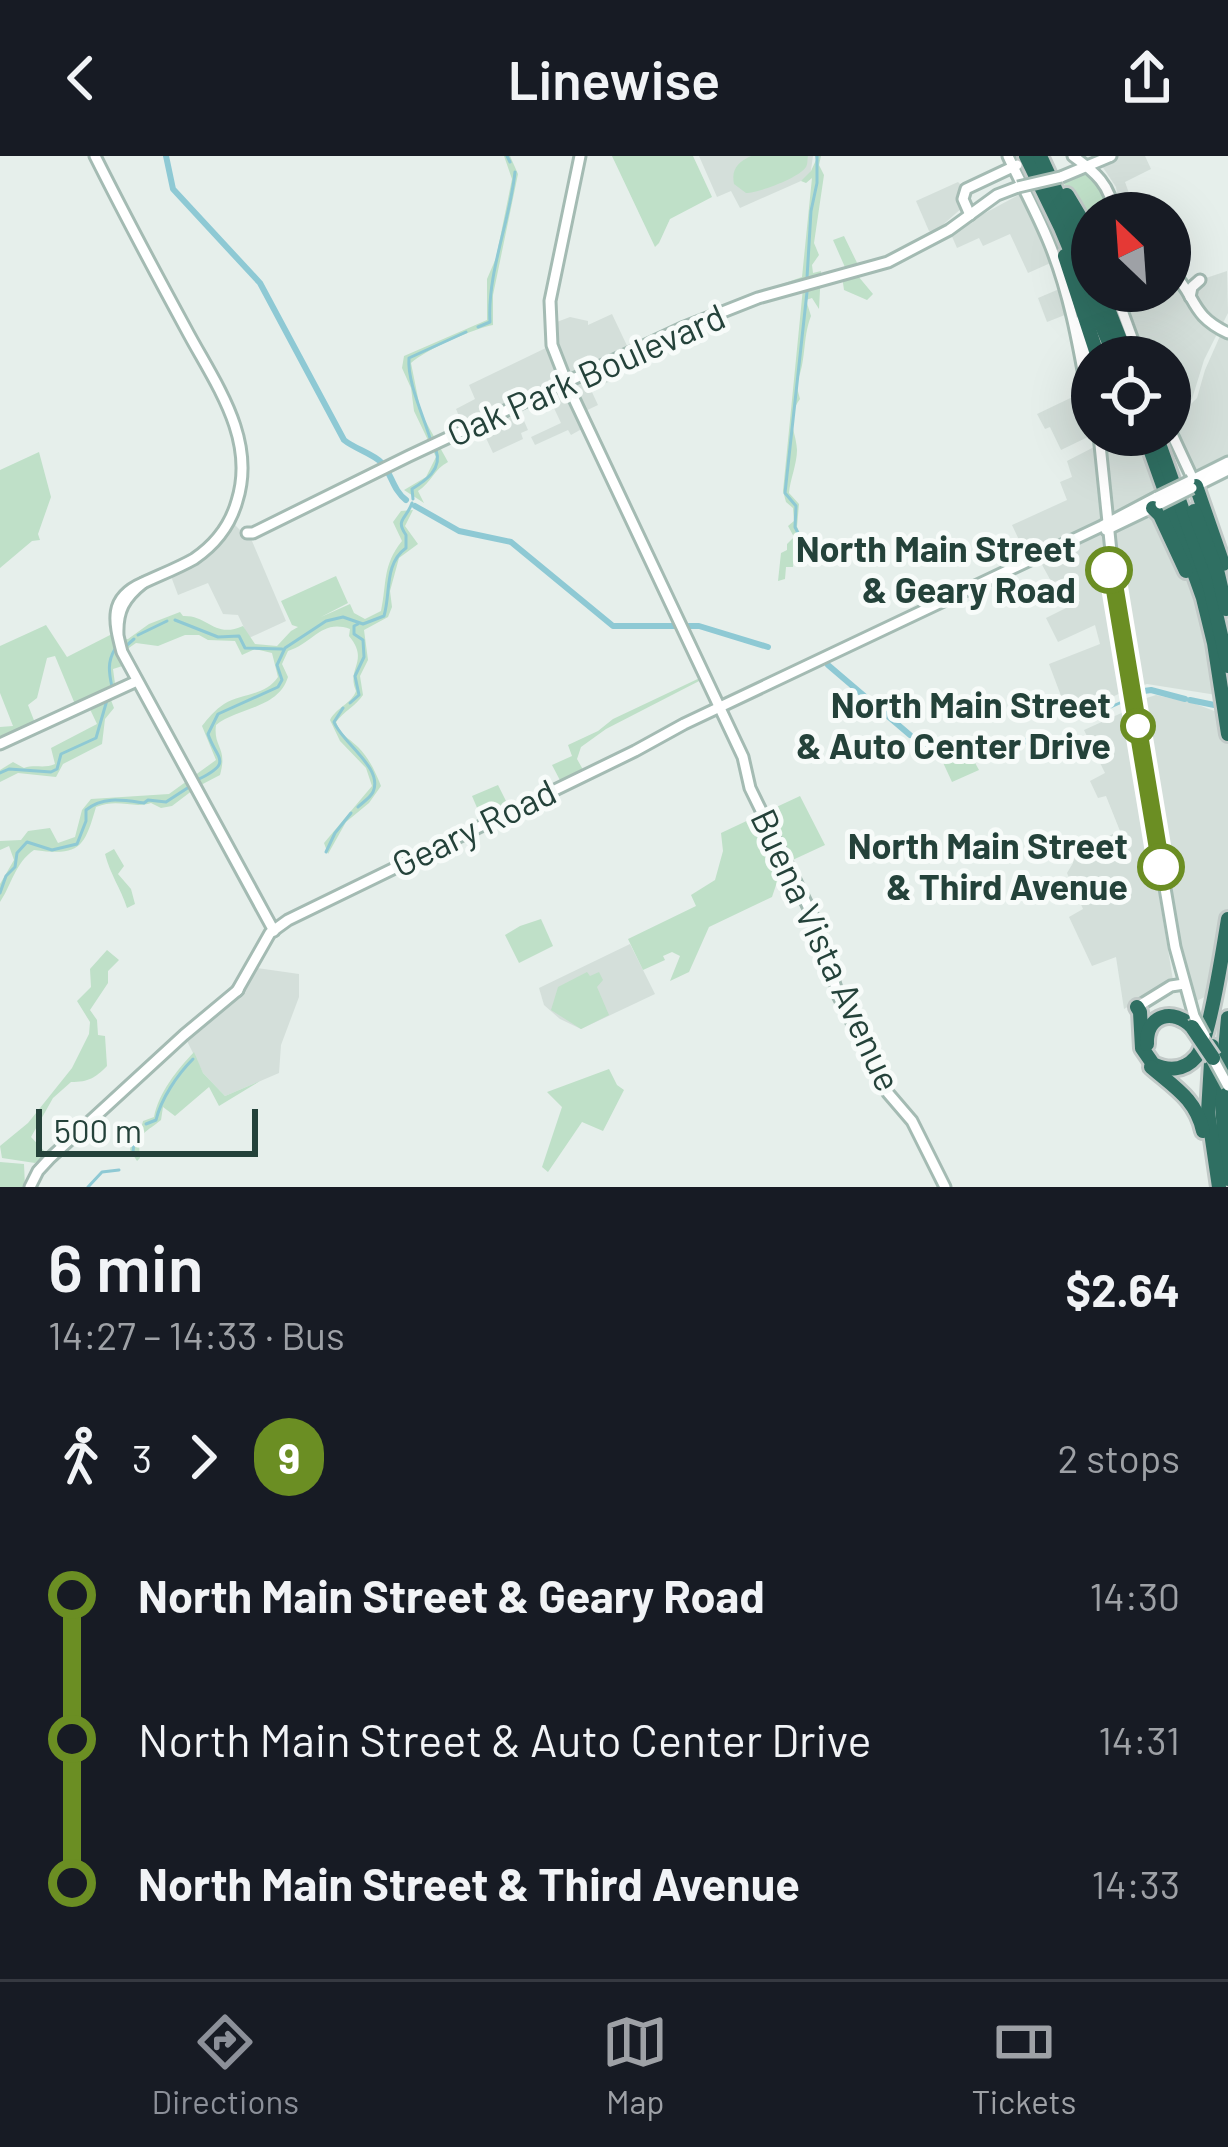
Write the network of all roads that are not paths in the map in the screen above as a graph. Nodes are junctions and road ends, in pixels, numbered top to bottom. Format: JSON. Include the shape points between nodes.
{"nodes":[{"id":1,"x":95,"y":156,"type":"edge"},
{"id":2,"x":580,"y":156,"type":"edge"},
{"id":3,"x":1072,"y":156,"type":"edge"},
{"id":4,"x":1112,"y":156,"type":"edge"},
{"id":5,"x":1024,"y":159,"type":"edge"},
{"id":6,"x":1090,"y":161,"type":"edge"},
{"id":7,"x":1064,"y":172,"type":"junction"},
{"id":8,"x":1022,"y":188,"type":"junction"},
{"id":9,"x":1114,"y":192,"type":"edge"},
{"id":10,"x":969,"y":210,"type":"junction"},
{"id":11,"x":1071,"y":213,"type":"edge"},
{"id":12,"x":1061,"y":228,"type":"junction"},
{"id":13,"x":1071,"y":235,"type":"edge"},
{"id":14,"x":1071,"y":239,"type":"edge"},
{"id":15,"x":1200,"y":280,"type":"dead end"},
{"id":16,"x":1191,"y":292,"type":"edge"},
{"id":17,"x":1191,"y":299,"type":"edge"},
{"id":18,"x":1191,"y":310,"type":"edge"},
{"id":19,"x":1075,"y":336,"type":"edge"},
{"id":20,"x":1083,"y":336,"type":"edge"},
{"id":21,"x":1091,"y":336,"type":"edge"},
{"id":22,"x":1111,"y":336,"type":"edge"},
{"id":23,"x":1228,"y":337,"type":"edge"},
{"id":24,"x":567,"y":381,"type":"junction"},
{"id":25,"x":1099,"y":456,"type":"edge"},
{"id":26,"x":1100,"y":456,"type":"edge"},
{"id":27,"x":1160,"y":456,"type":"edge"},
{"id":28,"x":1161,"y":456,"type":"edge"},
{"id":29,"x":1162,"y":456,"type":"edge"},
{"id":30,"x":1164,"y":456,"type":"edge"},
{"id":31,"x":1176,"y":456,"type":"edge"},
{"id":32,"x":1186,"y":465,"type":"junction"},
{"id":33,"x":1221,"y":471,"type":"edge"},
{"id":34,"x":1194,"y":486,"type":"junction"},
{"id":35,"x":1107,"y":497,"type":"junction"},
{"id":36,"x":1157,"y":503,"type":"junction"},
{"id":37,"x":1127,"y":513,"type":"junction"},
{"id":38,"x":230,"y":521,"type":"junction"},
{"id":39,"x":1105,"y":528,"type":"junction"},
{"id":40,"x":1228,"y":599,"type":"edge"},
{"id":41,"x":1228,"y":620,"type":"edge"},
{"id":42,"x":1211,"y":631,"type":"junction"},
{"id":43,"x":1228,"y":666,"type":"edge"},
{"id":44,"x":137,"y":682,"type":"junction"},
{"id":45,"x":1226,"y":704,"type":"edge"},
{"id":46,"x":720,"y":709,"type":"junction"},
{"id":47,"x":1228,"y":734,"type":"edge"},
{"id":48,"x":0,"y":744,"type":"edge"},
{"id":49,"x":1228,"y":919,"type":"edge"},
{"id":50,"x":272,"y":932,"type":"junction"},
{"id":51,"x":1223,"y":971,"type":"edge"},
{"id":52,"x":1181,"y":985,"type":"junction"},
{"id":53,"x":1137,"y":1007,"type":"junction"},
{"id":54,"x":1228,"y":1018,"type":"edge"},
{"id":55,"x":1193,"y":1022,"type":"junction"},
{"id":56,"x":1213,"y":1058,"type":"joint"},
{"id":57,"x":1228,"y":1082,"type":"edge"},
{"id":58,"x":1228,"y":1106,"type":"edge"},
{"id":59,"x":1227,"y":1171,"type":"edge"},
{"id":60,"x":31,"y":1184,"type":"edge"},
{"id":61,"x":945,"y":1187,"type":"edge"},
{"id":62,"x":1218,"y":1187,"type":"edge"}],
"edges":[{"from":1,"to":38,"type":"street","via":[[237,428],[244,465]]},
{"from":2,"to":24,"type":"street","name":"Buena Vista Avenue","via":[[550,301],[552,345]]},
{"from":3,"to":6,"type":"street"},
{"from":3,"to":7,"type":"street"},
{"from":4,"to":6,"type":"street","name":"Oak Park Boulevard"},
{"from":5,"to":8,"type":"street"},
{"from":5,"to":10,"type":"street","via":[[967,193]]},
{"from":5,"to":11,"type":"highway"},
{"from":5,"to":12,"type":"highway"},
{"from":5,"to":13,"type":"highway"},
{"from":5,"to":14,"type":"highway"},
{"from":6,"to":7,"type":"street","name":"Oak Park Boulevard"},
{"from":6,"to":9,"type":"street"},
{"from":7,"to":8,"type":"street","name":"Oak Park Boulevard","bridge":true},
{"from":8,"to":10,"type":"street","name":"Oak Park Boulevard","via":[[994,190]]},
{"from":8,"to":19,"type":"street","via":[[1047,236]]},
{"from":8,"to":20,"type":"street","via":[[1045,220]]},
{"from":10,"to":24,"type":"street","name":"Oak Park Boulevard","via":[[950,230],[883,264],[720,312]]},
{"from":12,"to":21,"type":"highway"},
{"from":12,"to":22,"type":"highway"},
{"from":15,"to":16,"type":"street"},
{"from":17,"to":23,"type":"street"},
{"from":18,"to":23,"type":"street"},
{"from":24,"to":38,"type":"street","name":"Oak Park Boulevard","via":[[253,533]]},
{"from":24,"to":46,"type":"street","name":"Buena Vista Avenue"},
{"from":25,"to":39,"type":"street"},
{"from":26,"to":35,"type":"street"},
{"from":27,"to":42,"type":"highway"},
{"from":28,"to":45,"type":"highway","via":[[1204,589]]},
{"from":29,"to":43,"type":"highway","via":[[1210,587]]},
{"from":30,"to":41,"type":"highway","via":[[1215,565]]},
{"from":31,"to":32,"type":"street"},
{"from":32,"to":33,"type":"street"},
{"from":32,"to":34,"type":"street"},
{"from":33,"to":34,"type":"highway"},
{"from":34,"to":36,"type":"street","bridge":true},
{"from":34,"to":40,"type":"highway"},
{"from":35,"to":37,"type":"street","via":[[1113,512]]},
{"from":35,"to":39,"type":"street"},
{"from":36,"to":37,"type":"street"},
{"from":36,"to":39,"type":"street"},
{"from":36,"to":42,"type":"highway"},
{"from":37,"to":39,"type":"street"},
{"from":38,"to":44,"type":"street","via":[[191,560],[143,583],[122,605],[118,635]]},
{"from":39,"to":46,"type":"street","name":"Geary Road"},
{"from":39,"to":52,"type":"street"},
{"from":42,"to":45,"type":"highway"},
{"from":44,"to":48,"type":"street"},
{"from":44,"to":50,"type":"street"},
{"from":45,"to":47,"type":"highway"},
{"from":46,"to":50,"type":"street","name":"Geary Road"},
{"from":46,"to":61,"type":"street","name":"Buena Vista Avenue","via":[[818,928],[838,995]]},
{"from":49,"to":51,"type":"highway"},
{"from":50,"to":60,"type":"street","via":[[252,977],[43,1164],[30,1164]]},
{"from":51,"to":53,"type":"highway","via":[[1201,1049],[1181,1067],[1148,1059]]},
{"from":51,"to":55,"type":"highway","via":[[1187,1057],[1172,1064],[1150,1053],[1147,1034],[1159,1018]]},
{"from":51,"to":62,"type":"highway","via":[[1208,1086]]},
{"from":52,"to":53,"type":"street"},
{"from":52,"to":55,"type":"street"},
{"from":53,"to":62,"type":"highway","via":[[1140,1054],[1196,1107]]},
{"from":54,"to":59,"type":"highway","via":[[1221,1086]]},
{"from":55,"to":56,"type":"highway","bridge":true},
{"from":55,"to":57,"type":"street","bridge":true},
{"from":56,"to":57,"type":"street","bridge":true},
{"from":58,"to":59,"type":"highway"}]}
